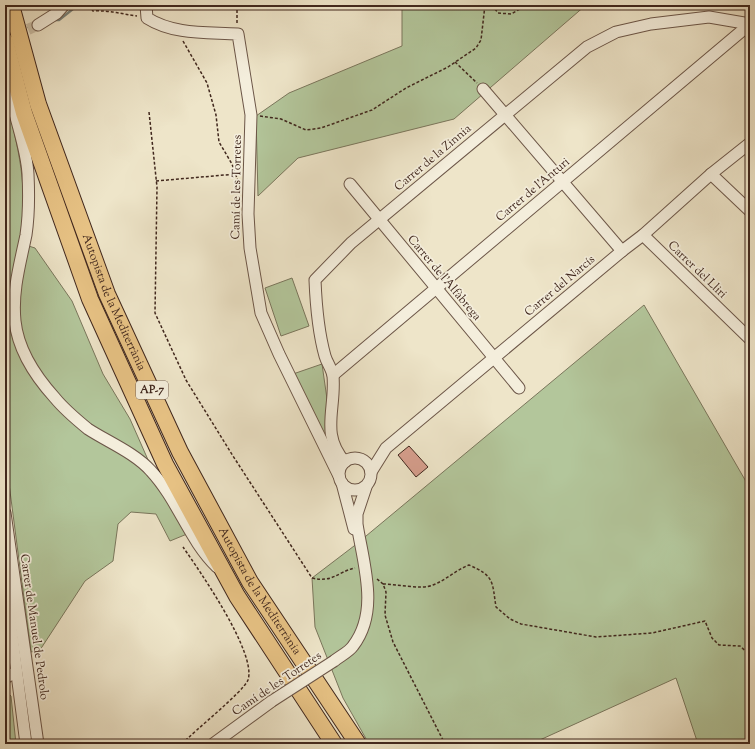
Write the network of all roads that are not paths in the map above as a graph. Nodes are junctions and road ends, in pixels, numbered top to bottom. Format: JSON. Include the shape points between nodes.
{"nodes":[{"id":1,"x":11,"y":5,"type":"edge"},
{"id":2,"x":64,"y":5,"type":"edge"},
{"id":3,"x":146,"y":5,"type":"edge"},
{"id":4,"x":728,"y":20,"type":"junction"},
{"id":5,"x":750,"y":24,"type":"edge"},
{"id":6,"x":38,"y":25,"type":"tunnel mouth"},
{"id":7,"x":736,"y":36,"type":"junction"},
{"id":8,"x":7,"y":49,"type":"edge"},
{"id":9,"x":482,"y":88,"type":"road end"},
{"id":10,"x":506,"y":114,"type":"junction"},
{"id":11,"x":750,"y":143,"type":"edge"},
{"id":12,"x":711,"y":174,"type":"junction"},
{"id":13,"x":562,"y":182,"type":"junction"},
{"id":14,"x":350,"y":184,"type":"dead end"},
{"id":15,"x":750,"y":211,"type":"edge"},
{"id":16,"x":379,"y":221,"type":"junction"},
{"id":17,"x":643,"y":235,"type":"junction"},
{"id":18,"x":622,"y":251,"type":"junction"},
{"id":19,"x":436,"y":288,"type":"junction"},
{"id":20,"x":750,"y":339,"type":"edge"},
{"id":21,"x":494,"y":358,"type":"junction"},
{"id":22,"x":333,"y":375,"type":"junction"},
{"id":23,"x":519,"y":388,"type":"dead end"},
{"id":24,"x":386,"y":448,"type":"junction"},
{"id":25,"x":361,"y":459,"type":"junction"},
{"id":26,"x":345,"y":462,"type":"junction"},
{"id":27,"x":371,"y":472,"type":"junction"},
{"id":28,"x":340,"y":480,"type":"junction"},
{"id":29,"x":366,"y":487,"type":"junction"},
{"id":30,"x":5,"y":513,"type":"edge"},
{"id":31,"x":362,"y":552,"type":"junction"},
{"id":32,"x":225,"y":575,"type":"junction"},
{"id":33,"x":5,"y":581,"type":"edge"},
{"id":34,"x":16,"y":672,"type":"junction"},
{"id":35,"x":5,"y":678,"type":"edge"},
{"id":36,"x":26,"y":744,"type":"edge"},
{"id":37,"x":38,"y":744,"type":"edge"},
{"id":38,"x":213,"y":744,"type":"edge"},
{"id":39,"x":334,"y":744,"type":"edge"},
{"id":40,"x":358,"y":744,"type":"edge"}],
"edges":[{"from":1,"to":40,"type":"highway","name":"Autopista de la Mediterrània","number":"AP-7","via":[[38,104],[107,294],[180,452],[250,582]]},
{"from":2,"to":6,"type":"street","via":[[57,13]]},
{"from":3,"to":28,"type":"street","name":"Camí de les Torretes","via":[[148,18],[159,25],[183,31],[238,34],[251,115],[248,214],[250,248],[261,313]]},
{"from":4,"to":5,"type":"street","name":"Carrer de la Zinnia"},
{"from":4,"to":7,"type":"street"},
{"from":4,"to":10,"type":"street","name":"Carrer de la Zinnia","via":[[709,17],[651,24],[616,32],[587,47]]},
{"from":5,"to":7,"type":"street","name":"Carrer de l'Anturi"},
{"from":7,"to":13,"type":"street","name":"Carrer de l'Anturi"},
{"from":8,"to":32,"type":"highway","name":"Autopista de la Mediterrània","number":"AP-7","via":[[24,113],[90,299],[165,464]]},
{"from":8,"to":32,"type":"street","via":[[8,86],[28,173],[26,234],[15,295],[15,322],[22,349],[32,368],[67,410],[88,428],[150,470],[177,505],[204,554]]},
{"from":9,"to":10,"type":"street"},
{"from":10,"to":13,"type":"street"},
{"from":10,"to":16,"type":"street","name":"Carrer de la Zinnia"},
{"from":11,"to":12,"type":"street","name":"Carrer del Narcís"},
{"from":12,"to":15,"type":"street"},
{"from":12,"to":17,"type":"street","name":"Carrer del Narcís"},
{"from":13,"to":18,"type":"street"},
{"from":13,"to":19,"type":"street","name":"Carrer de l'Anturi"},
{"from":14,"to":16,"type":"street","name":"Carrer de l'Alfàbrega"},
{"from":16,"to":19,"type":"street","name":"Carrer de l'Alfàbrega"},
{"from":16,"to":22,"type":"street","name":"Carrer de la Zinnia","via":[[351,243],[315,280],[317,314],[325,356]]},
{"from":17,"to":18,"type":"street","name":"Carrer del Narcís"},
{"from":17,"to":20,"type":"street","name":"Carrer del Lliri"},
{"from":18,"to":21,"type":"street","name":"Carrer del Narcís"},
{"from":19,"to":21,"type":"street","name":"Carrer de l'Alfàbrega"},
{"from":19,"to":22,"type":"street","name":"Carrer de l'Anturi"},
{"from":21,"to":23,"type":"street","name":"Carrer de l'Alfàbrega"},
{"from":21,"to":24,"type":"street","name":"Carrer del Narcís"},
{"from":22,"to":26,"type":"street","name":"Carrer de la Zinnia","via":[[331,431],[337,453]]},
{"from":24,"to":25,"type":"street","name":"Carrer del Narcís"},
{"from":24,"to":27,"type":"street","name":"Carrer del Narcís"},
{"from":25,"to":26,"type":"street","via":[[353,458]]},
{"from":25,"to":27,"type":"street","via":[[369,466]]},
{"from":26,"to":28,"type":"street","via":[[340,468]]},
{"from":27,"to":29,"type":"street"},
{"from":28,"to":29,"type":"street","via":[[346,487],[356,490]]},
{"from":28,"to":31,"type":"street","name":"Camí de les Torretes"},
{"from":29,"to":31,"type":"street","name":"Camí de les Torretes","via":[[357,514]]},
{"from":30,"to":37,"type":"street","name":"Carrer de Manuel de Pedrolo"},
{"from":31,"to":38,"type":"street","name":"Camí de les Torretes","bridge":true,"via":[[369,602],[366,620],[353,646]]},
{"from":32,"to":39,"type":"highway","name":"Autopista de la Mediterrània","number":"AP-7"},
{"from":33,"to":34,"type":"street","name":"Carrer de Manuel de Pedrolo"},
{"from":34,"to":35,"type":"street"},
{"from":34,"to":36,"type":"street","name":"Carrer de Manuel de Pedrolo"}]}
